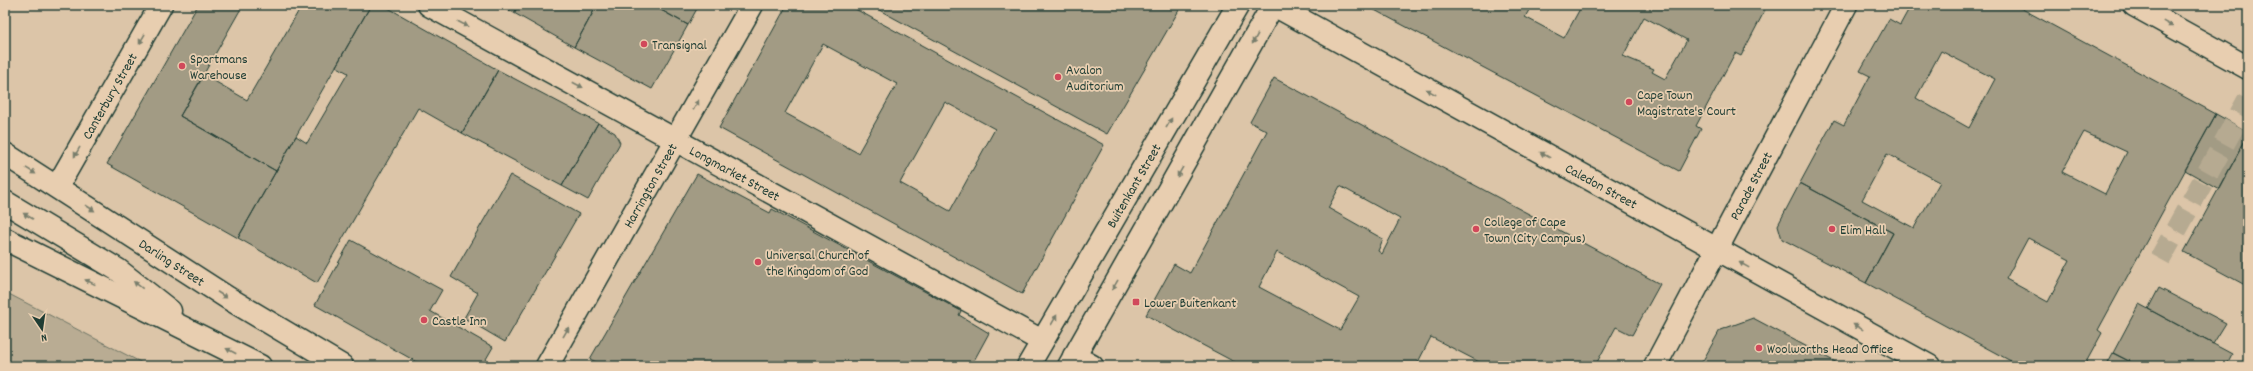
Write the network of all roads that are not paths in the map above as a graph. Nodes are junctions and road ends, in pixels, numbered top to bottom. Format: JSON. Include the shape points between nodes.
{"nodes":[{"id":1,"x":161,"y":5,"type":"edge"},
{"id":2,"x":429,"y":5,"type":"edge"},
{"id":3,"x":752,"y":5,"type":"edge"},
{"id":4,"x":1238,"y":5,"type":"edge"},
{"id":5,"x":1274,"y":5,"type":"edge"},
{"id":6,"x":1846,"y":5,"type":"edge"},
{"id":7,"x":2134,"y":5,"type":"edge"},
{"id":8,"x":2248,"y":68,"type":"edge"},
{"id":9,"x":676,"y":139,"type":"junction"},
{"id":10,"x":5,"y":154,"type":"edge"},
{"id":11,"x":57,"y":187,"type":"junction"},
{"id":12,"x":5,"y":202,"type":"edge"},
{"id":13,"x":6,"y":240,"type":"edge"},
{"id":14,"x":1717,"y":250,"type":"junction"},
{"id":15,"x":201,"y":335,"type":"junction"},
{"id":16,"x":1042,"y":341,"type":"junction"},
{"id":17,"x":1078,"y":363,"type":"edge"},
{"id":18,"x":260,"y":366,"type":"edge"},
{"id":19,"x":342,"y":366,"type":"edge"},
{"id":20,"x":547,"y":366,"type":"edge"},
{"id":21,"x":1028,"y":366,"type":"edge"},
{"id":22,"x":1655,"y":366,"type":"edge"},
{"id":23,"x":1930,"y":366,"type":"edge"}],
"edges":[{"from":1,"to":11,"type":"street","name":"Canterbury Street","one_way":true},
{"from":2,"to":9,"type":"street","name":"Longmarket Street","one_way":true},
{"from":9,"to":3,"type":"street","name":"Harrington Street","one_way":true},
{"from":16,"to":4,"type":"street","name":"Buitenkant Street","one_way":true},
{"from":14,"to":5,"type":"street","name":"Caledon Street","one_way":true},
{"from":5,"to":17,"type":"street","one_way":true},
{"from":6,"to":14,"type":"street","name":"Parade Street"},
{"from":7,"to":8,"type":"street","one_way":true},
{"from":9,"to":16,"type":"street","name":"Longmarket Street"},
{"from":20,"to":9,"type":"street","name":"Harrington Street","one_way":true},
{"from":10,"to":11,"type":"street","name":"Darling Street","one_way":true},
{"from":11,"to":19,"type":"street","name":"Darling Street","one_way":true,"via":[[228,298]]},
{"from":15,"to":12,"type":"street","one_way":true,"via":[[118,270]]},
{"from":15,"to":13,"type":"street","one_way":true},
{"from":14,"to":22,"type":"street","name":"Parade Street"},
{"from":23,"to":14,"type":"street","name":"Caledon Street","one_way":true},
{"from":18,"to":15,"type":"street","one_way":true},
{"from":16,"to":21,"type":"street","name":"Buitenkant Street"}]}
